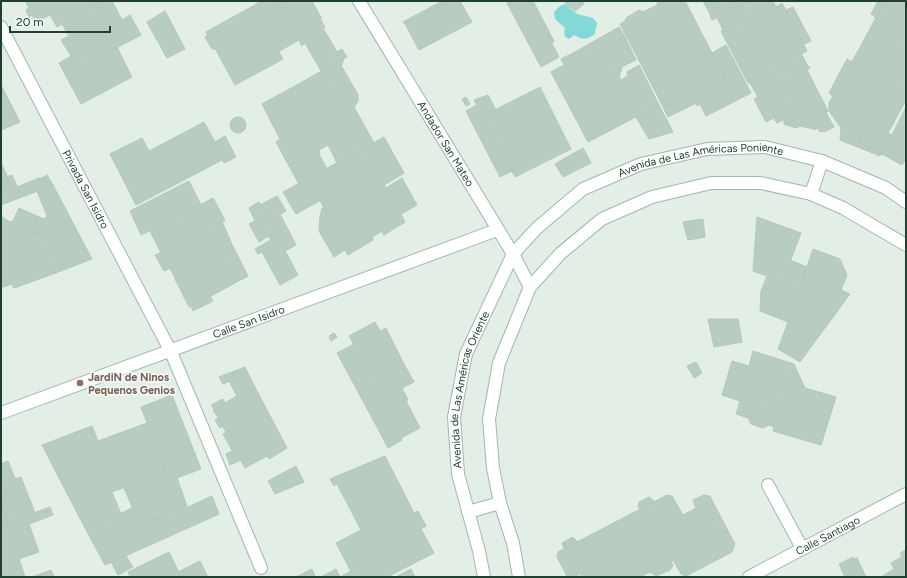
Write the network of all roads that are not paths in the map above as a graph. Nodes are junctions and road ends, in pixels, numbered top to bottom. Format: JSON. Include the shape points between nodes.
{"nodes":[{"id":1,"x":359,"y":1,"type":"edge"},
{"id":2,"x":1,"y":26,"type":"edge"},
{"id":3,"x":822,"y":161,"type":"junction"},
{"id":4,"x":811,"y":194,"type":"junction"},
{"id":5,"x":906,"y":202,"type":"edge"},
{"id":6,"x":498,"y":230,"type":"junction"},
{"id":7,"x":906,"y":245,"type":"edge"},
{"id":8,"x":512,"y":254,"type":"junction"},
{"id":9,"x":530,"y":287,"type":"junction"},
{"id":10,"x":171,"y":352,"type":"junction"},
{"id":11,"x":1,"y":414,"type":"edge"},
{"id":12,"x":768,"y":485,"type":"dead end"},
{"id":13,"x":906,"y":494,"type":"edge"},
{"id":14,"x":500,"y":503,"type":"junction"},
{"id":15,"x":468,"y":512,"type":"junction"},
{"id":16,"x":802,"y":548,"type":"junction"},
{"id":17,"x":261,"y":568,"type":"dead end"},
{"id":18,"x":484,"y":577,"type":"edge"},
{"id":19,"x":519,"y":577,"type":"edge"},
{"id":20,"x":749,"y":577,"type":"edge"}],
"edges":[{"from":1,"to":6,"type":"street","name":"Andador San Mateo"},
{"from":2,"to":10,"type":"street","name":"Privada San Isidro"},
{"from":3,"to":4,"type":"street"},
{"from":3,"to":5,"type":"street","name":"Avenida de Las Américas Poniente","via":[[886,188]]},
{"from":3,"to":8,"type":"street","name":"Avenida de Las Américas Poniente","via":[[765,147],[707,149],[641,164],[584,189],[537,228]]},
{"from":4,"to":7,"type":"street","name":"Avenida de Las Américas Poniente","via":[[843,208]]},
{"from":4,"to":9,"type":"street","name":"Avenida de Las Américas Poniente","via":[[762,182],[711,183],[652,197],[602,219],[561,253]]},
{"from":6,"to":8,"type":"street","name":"Andador San Mateo"},
{"from":6,"to":10,"type":"street","name":"Calle San Isidro"},
{"from":8,"to":9,"type":"street","name":"Andador San Mateo"},
{"from":8,"to":15,"type":"street","name":"Avenida de Las Américas Oriente","via":[[466,354],[454,417],[458,474]]},
{"from":9,"to":14,"type":"street","name":"Avenida de Las Américas Oriente","via":[[499,363],[489,419],[493,468]]},
{"from":10,"to":11,"type":"street","name":"Calle San Isidro"},
{"from":10,"to":17,"type":"street","name":"Privada San Isidro"},
{"from":12,"to":16,"type":"street"},
{"from":13,"to":16,"type":"street","name":"Calle Santiago"},
{"from":14,"to":15,"type":"street"},
{"from":14,"to":19,"type":"street","name":"Avenida de Las Américas Oriente","via":[[513,543]]},
{"from":15,"to":18,"type":"street","name":"Avenida de Las Américas Oriente"},
{"from":16,"to":20,"type":"street","name":"Calle Santiago"}]}
